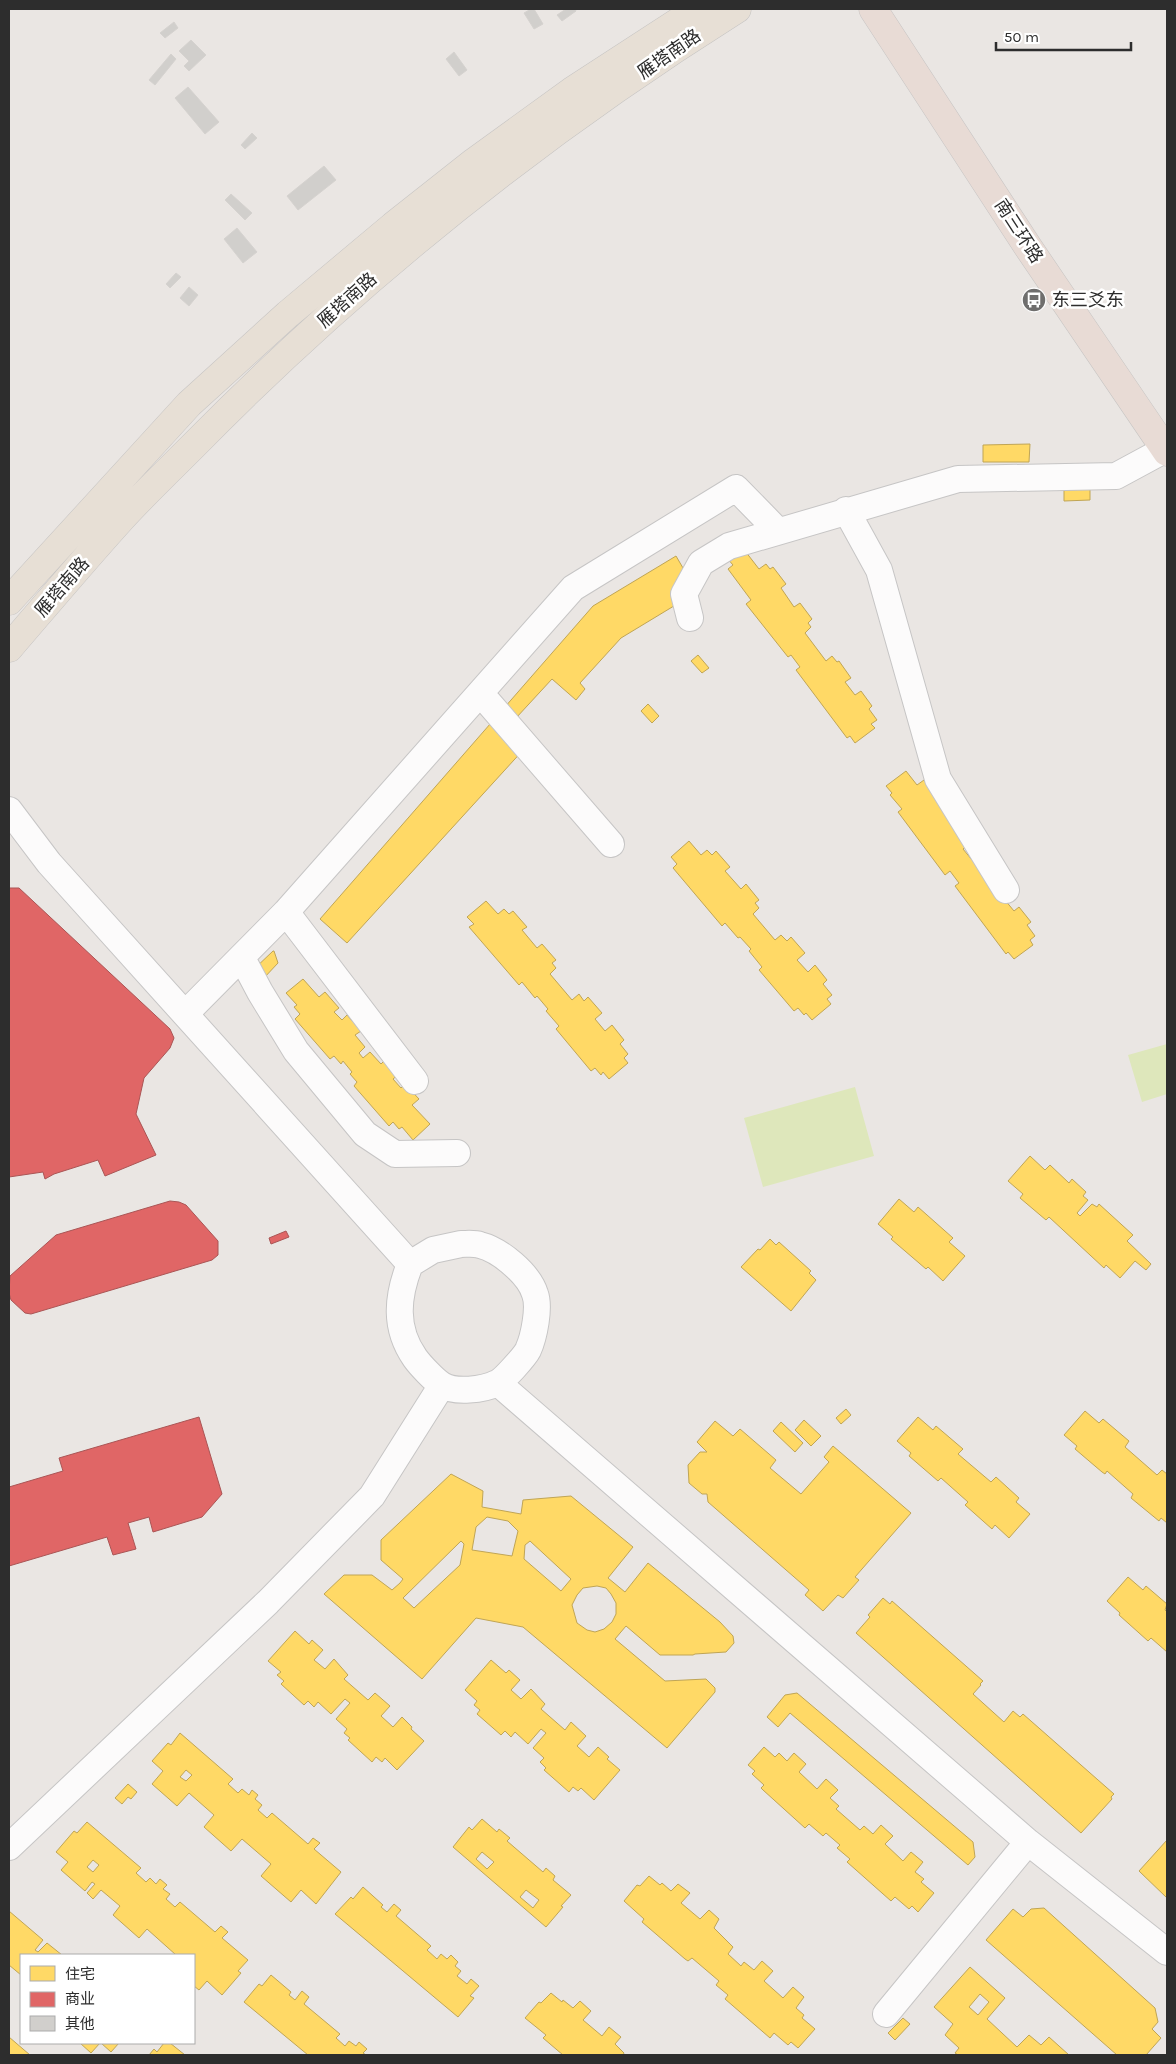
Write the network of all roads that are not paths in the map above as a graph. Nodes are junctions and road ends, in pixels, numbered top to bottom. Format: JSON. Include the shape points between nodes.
{"nodes":[{"id":1,"x":698,"y":9,"type":"edge"},
{"id":2,"x":736,"y":9,"type":"edge"},
{"id":3,"x":873,"y":9,"type":"edge"},
{"id":4,"x":1166,"y":450,"type":"edge"},
{"id":5,"x":846,"y":510,"type":"junction"},
{"id":6,"x":778,"y":531,"type":"junction"},
{"id":7,"x":9,"y":601,"type":"edge"},
{"id":8,"x":690,"y":618,"type":"dead end"},
{"id":9,"x":9,"y":648,"type":"edge"},
{"id":10,"x":481,"y":694,"type":"junction"},
{"id":11,"x":9,"y":810,"type":"edge"},
{"id":12,"x":611,"y":844,"type":"dead end"},
{"id":13,"x":1006,"y":890,"type":"dead end"},
{"id":14,"x":286,"y":912,"type":"junction"},
{"id":15,"x":242,"y":958,"type":"junction"},
{"id":16,"x":185,"y":1014,"type":"junction"},
{"id":17,"x":415,"y":1081,"type":"dead end"},
{"id":18,"x":457,"y":1154,"type":"dead end"},
{"id":19,"x":410,"y":1264,"type":"junction"},
{"id":20,"x":498,"y":1383,"type":"junction"},
{"id":21,"x":442,"y":1386,"type":"junction"},
{"id":22,"x":1028,"y":1842,"type":"junction"},
{"id":23,"x":9,"y":1847,"type":"edge"},
{"id":24,"x":1167,"y":1952,"type":"edge"},
{"id":25,"x":886,"y":2014,"type":"dead end"}],
"edges":[{"from":1,"to":7,"type":"main road","name":"雁塔南路","via":[[572,91],[474,162],[296,308],[189,404]]},
{"from":2,"to":9,"type":"main road","name":"雁塔南路","via":[[579,116],[422,236],[353,294],[235,403],[122,518]]},
{"from":3,"to":4,"type":"highway","name":"南三环路","via":[[1028,247]]},
{"from":4,"to":5,"type":"street","via":[[1116,476],[958,480]]},
{"from":5,"to":6,"type":"street"},
{"from":5,"to":13,"type":"street","via":[[879,570],[938,779]]},
{"from":6,"to":8,"type":"street","via":[[729,546],[701,563],[684,594]]},
{"from":6,"to":10,"type":"street","via":[[736,488],[573,588]]},
{"from":10,"to":12,"type":"street"},
{"from":10,"to":14,"type":"street"},
{"from":11,"to":16,"type":"street","via":[[49,863]]},
{"from":14,"to":15,"type":"street"},
{"from":14,"to":17,"type":"street"},
{"from":15,"to":16,"type":"street"},
{"from":15,"to":18,"type":"street","via":[[296,1051],[366,1134],[395,1154]]},
{"from":16,"to":19,"type":"street"},
{"from":19,"to":20,"type":"street","via":[[433,1250],[461,1244],[480,1245],[520,1269],[536,1294],[536,1323],[528,1351]]},
{"from":19,"to":21,"type":"street","via":[[400,1295],[400,1322],[406,1345]]},
{"from":20,"to":21,"type":"street","via":[[468,1391]]},
{"from":20,"to":22,"type":"street"},
{"from":21,"to":23,"type":"street","via":[[372,1496],[268,1602]]},
{"from":22,"to":24,"type":"street"},
{"from":22,"to":25,"type":"street"}]}
